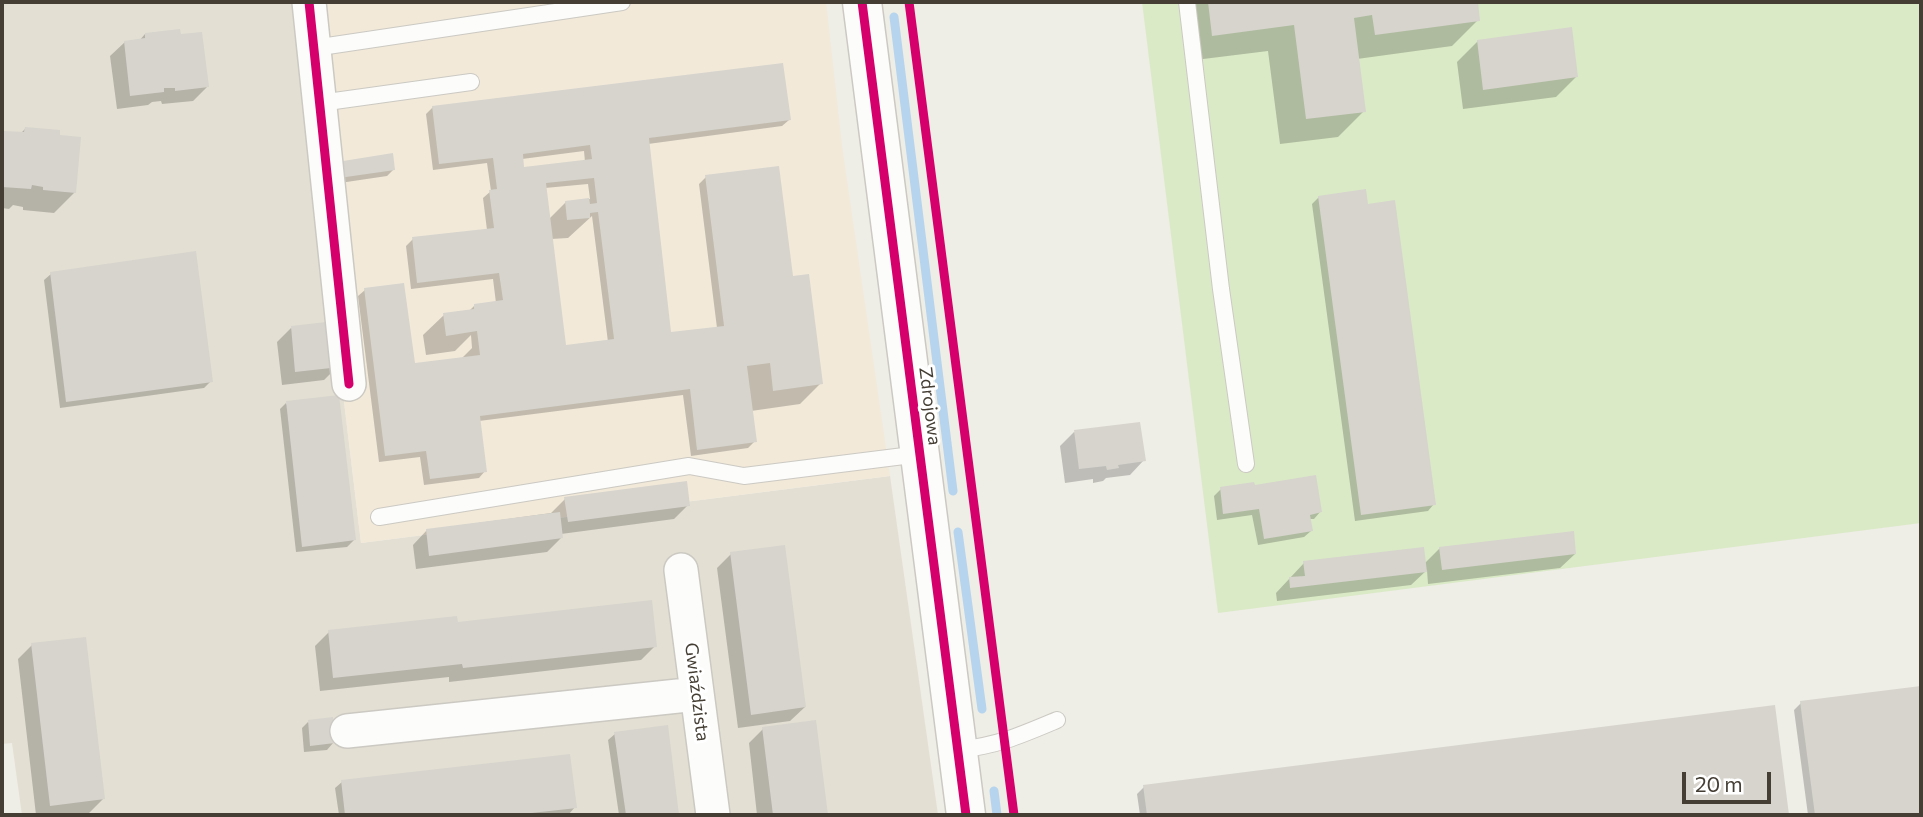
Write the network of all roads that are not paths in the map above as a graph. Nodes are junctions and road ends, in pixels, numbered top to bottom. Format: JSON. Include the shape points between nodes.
{"nodes":[{"id":1,"x":309,"y":2,"type":"edge"},
{"id":2,"x":622,"y":2,"type":"edge"},
{"id":3,"x":862,"y":2,"type":"edge"},
{"id":4,"x":1186,"y":2,"type":"edge"},
{"id":5,"x":314,"y":48,"type":"junction"},
{"id":6,"x":471,"y":82,"type":"dead end"},
{"id":7,"x":320,"y":103,"type":"junction"},
{"id":8,"x":349,"y":384,"type":"dead end"},
{"id":9,"x":920,"y":454,"type":"junction"},
{"id":10,"x":1246,"y":464,"type":"dead end"},
{"id":11,"x":379,"y":517,"type":"dead end"},
{"id":12,"x":681,"y":570,"type":"dead end"},
{"id":13,"x":697,"y":694,"type":"junction"},
{"id":14,"x":1057,"y":720,"type":"dead end"},
{"id":15,"x":347,"y":731,"type":"dead end"},
{"id":16,"x":958,"y":750,"type":"junction"},
{"id":17,"x":713,"y":815,"type":"edge"},
{"id":18,"x":966,"y":815,"type":"edge"}],
"edges":[{"from":1,"to":5,"type":"street"},
{"from":2,"to":5,"type":"lane"},
{"from":3,"to":9,"type":"street","name":"Zdrojowa"},
{"from":4,"to":10,"type":"lane"},
{"from":5,"to":7,"type":"street"},
{"from":6,"to":7,"type":"lane"},
{"from":7,"to":8,"type":"street"},
{"from":9,"to":11,"type":"lane","via":[[744,475],[689,466]]},
{"from":9,"to":16,"type":"street","name":"Zdrojowa"},
{"from":12,"to":13,"type":"street","name":"Gwiaździsta"},
{"from":13,"to":15,"type":"street"},
{"from":13,"to":17,"type":"street","name":"Gwiaździsta"},
{"from":14,"to":16,"type":"lane","via":[[1014,739]]},
{"from":16,"to":18,"type":"street","name":"Zdrojowa"}]}
